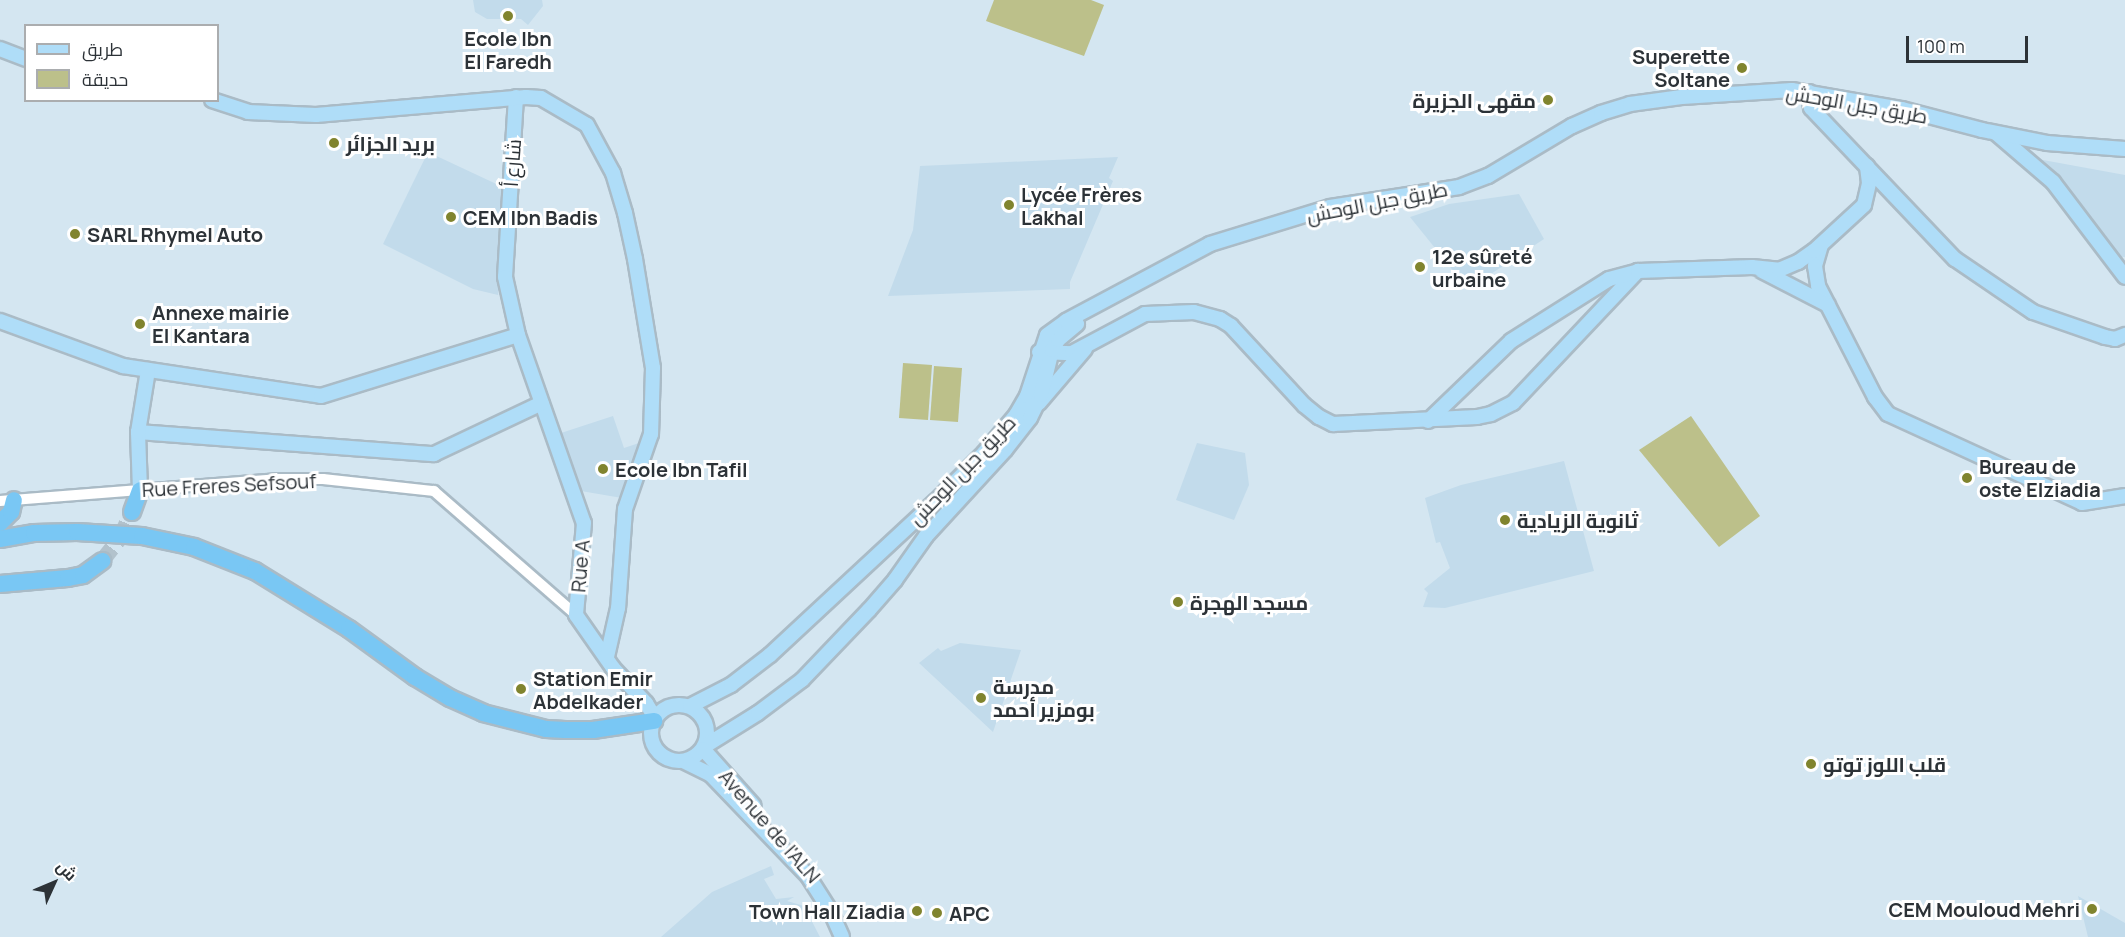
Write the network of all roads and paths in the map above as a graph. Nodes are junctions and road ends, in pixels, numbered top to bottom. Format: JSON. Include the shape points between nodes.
{"nodes":[{"id":1,"x":0,"y":49,"type":"edge"},
{"id":2,"x":24,"y":58,"type":"edge"},
{"id":3,"x":1809,"y":92,"type":"junction"},
{"id":4,"x":516,"y":98,"type":"junction"},
{"id":5,"x":218,"y":102,"type":"edge"},
{"id":6,"x":1996,"y":133,"type":"junction"},
{"id":7,"x":2125,"y":149,"type":"edge"},
{"id":8,"x":1867,"y":166,"type":"junction"},
{"id":9,"x":1821,"y":245,"type":"junction"},
{"id":10,"x":1757,"y":268,"type":"junction"},
{"id":11,"x":1638,"y":271,"type":"junction"},
{"id":12,"x":2125,"y":277,"type":"edge"},
{"id":13,"x":1110,"y":299,"type":"junction"},
{"id":14,"x":1828,"y":305,"type":"junction"},
{"id":15,"x":0,"y":321,"type":"edge"},
{"id":16,"x":518,"y":335,"type":"junction"},
{"id":17,"x":2125,"y":335,"type":"edge"},
{"id":18,"x":1062,"y":336,"type":"junction"},
{"id":19,"x":1043,"y":360,"type":"junction"},
{"id":20,"x":1070,"y":360,"type":"junction"},
{"id":21,"x":148,"y":370,"type":"junction"},
{"id":22,"x":542,"y":403,"type":"junction"},
{"id":23,"x":1037,"y":405,"type":"junction"},
{"id":24,"x":1428,"y":421,"type":"junction"},
{"id":25,"x":138,"y":432,"type":"junction"},
{"id":26,"x":140,"y":490,"type":"junction"},
{"id":27,"x":2125,"y":496,"type":"edge"},
{"id":28,"x":7,"y":501,"type":"edge"},
{"id":29,"x":132,"y":512,"type":"tunnel mouth"},
{"id":30,"x":0,"y":523,"type":"edge"},
{"id":31,"x":0,"y":539,"type":"edge"},
{"id":32,"x":102,"y":561,"type":"tunnel mouth"},
{"id":33,"x":0,"y":584,"type":"edge"},
{"id":34,"x":576,"y":615,"type":"junction"},
{"id":35,"x":607,"y":657,"type":"junction"},
{"id":36,"x":690,"y":706,"type":"junction"},
{"id":37,"x":668,"y":707,"type":"junction"},
{"id":38,"x":654,"y":719,"type":"junction"},
{"id":39,"x":704,"y":747,"type":"junction"},
{"id":40,"x":684,"y":761,"type":"junction"},
{"id":41,"x":842,"y":937,"type":"edge"},
{"id":42,"x":851,"y":937,"type":"edge"}],
"edges":[{"from":1,"to":2,"type":"main road"},
{"from":3,"to":6,"type":"main road","name":"طريق جبل الوحش","via":[[1902,108]]},
{"from":3,"to":8,"type":"main road","via":[[1811,108]]},
{"from":3,"to":13,"type":"main road","name":"طريق جبل الوحش","via":[[1759,90],[1620,107],[1572,126],[1488,176],[1459,187],[1330,207],[1210,244]]},
{"from":4,"to":5,"type":"main road","via":[[316,115],[248,112]]},
{"from":4,"to":16,"type":"main road","name":"شارع أ","via":[[505,277]]},
{"from":4,"to":35,"type":"main road","via":[[541,98],[587,125],[603,152],[625,213],[648,335],[651,434],[625,509],[618,608]]},
{"from":6,"to":7,"type":"main road","name":"طريق جبل الوحش","via":[[2047,143]]},
{"from":6,"to":12,"type":"main road","via":[[2053,182]]},
{"from":8,"to":9,"type":"main road","via":[[1869,183],[1864,205]]},
{"from":8,"to":17,"type":"main road","via":[[1951,255],[2023,307],[2105,337]]},
{"from":9,"to":10,"type":"main road","via":[[1779,270]]},
{"from":9,"to":14,"type":"main road","via":[[1815,275]]},
{"from":10,"to":11,"type":"main road"},
{"from":10,"to":14,"type":"main road"},
{"from":11,"to":24,"type":"main road","via":[[1609,279],[1510,341]]},
{"from":11,"to":24,"type":"main road","via":[[1513,403],[1491,414]]},
{"from":13,"to":18,"type":"main road"},
{"from":13,"to":19,"type":"main road","name":"طريق جبل الوحش","via":[[1047,335]]},
{"from":14,"to":27,"type":"main road","via":[[1875,397],[1888,414],[2082,503]]},
{"from":15,"to":21,"type":"main road","via":[[99,358]]},
{"from":16,"to":21,"type":"main road","via":[[321,396]]},
{"from":16,"to":22,"type":"main road","name":"شارع أ"},
{"from":18,"to":19,"type":"main road"},
{"from":18,"to":20,"type":"main road"},
{"from":19,"to":20,"type":"main road"},
{"from":19,"to":23,"type":"main road"},
{"from":19,"to":36,"type":"main road","name":"طريق جبل الوحش","via":[[1016,415],[936,501],[770,655],[731,685]]},
{"from":20,"to":23,"type":"main road","via":[[1053,390]]},
{"from":20,"to":24,"type":"main road","via":[[1145,314],[1207,314],[1232,326],[1318,417],[1333,424]]},
{"from":21,"to":25,"type":"main road"},
{"from":22,"to":25,"type":"main road","via":[[434,454]]},
{"from":22,"to":34,"type":"main road","name":"Rue A","via":[[584,523]]},
{"from":23,"to":39,"type":"main road","name":"طريق جبل الوحش","via":[[1005,450],[926,536],[895,580],[802,680]]},
{"from":25,"to":26,"type":"main road"},
{"from":26,"to":28,"type":"street","name":"Rue Freres Sefsouf"},
{"from":26,"to":29,"type":"highway"},
{"from":26,"to":34,"type":"street","name":"Rue Freres Sefsouf","via":[[323,479],[434,491]]},
{"from":28,"to":30,"type":"highway","via":[[11,512]]},
{"from":31,"to":38,"type":"highway","via":[[77,532],[142,536],[194,547],[255,572],[349,629],[415,677],[483,713],[565,730],[593,730]]},
{"from":32,"to":33,"type":"highway","via":[[83,575]]},
{"from":34,"to":35,"type":"main road","name":"Rue A"},
{"from":35,"to":37,"type":"main road","via":[[618,662]]},
{"from":35,"to":38,"type":"main road","name":"Rue A","via":[[646,703]]},
{"from":36,"to":37,"type":"main road"},
{"from":36,"to":39,"type":"main road","via":[[700,712],[706,723]]},
{"from":37,"to":38,"type":"main road"},
{"from":38,"to":40,"type":"main road","via":[[652,739],[657,750],[667,758]]},
{"from":39,"to":40,"type":"main road"},
{"from":39,"to":42,"type":"main road","name":"Avenue de l'ALN","via":[[801,856],[826,889]]},
{"from":40,"to":41,"type":"main road","via":[[710,774],[808,876]]}]}
